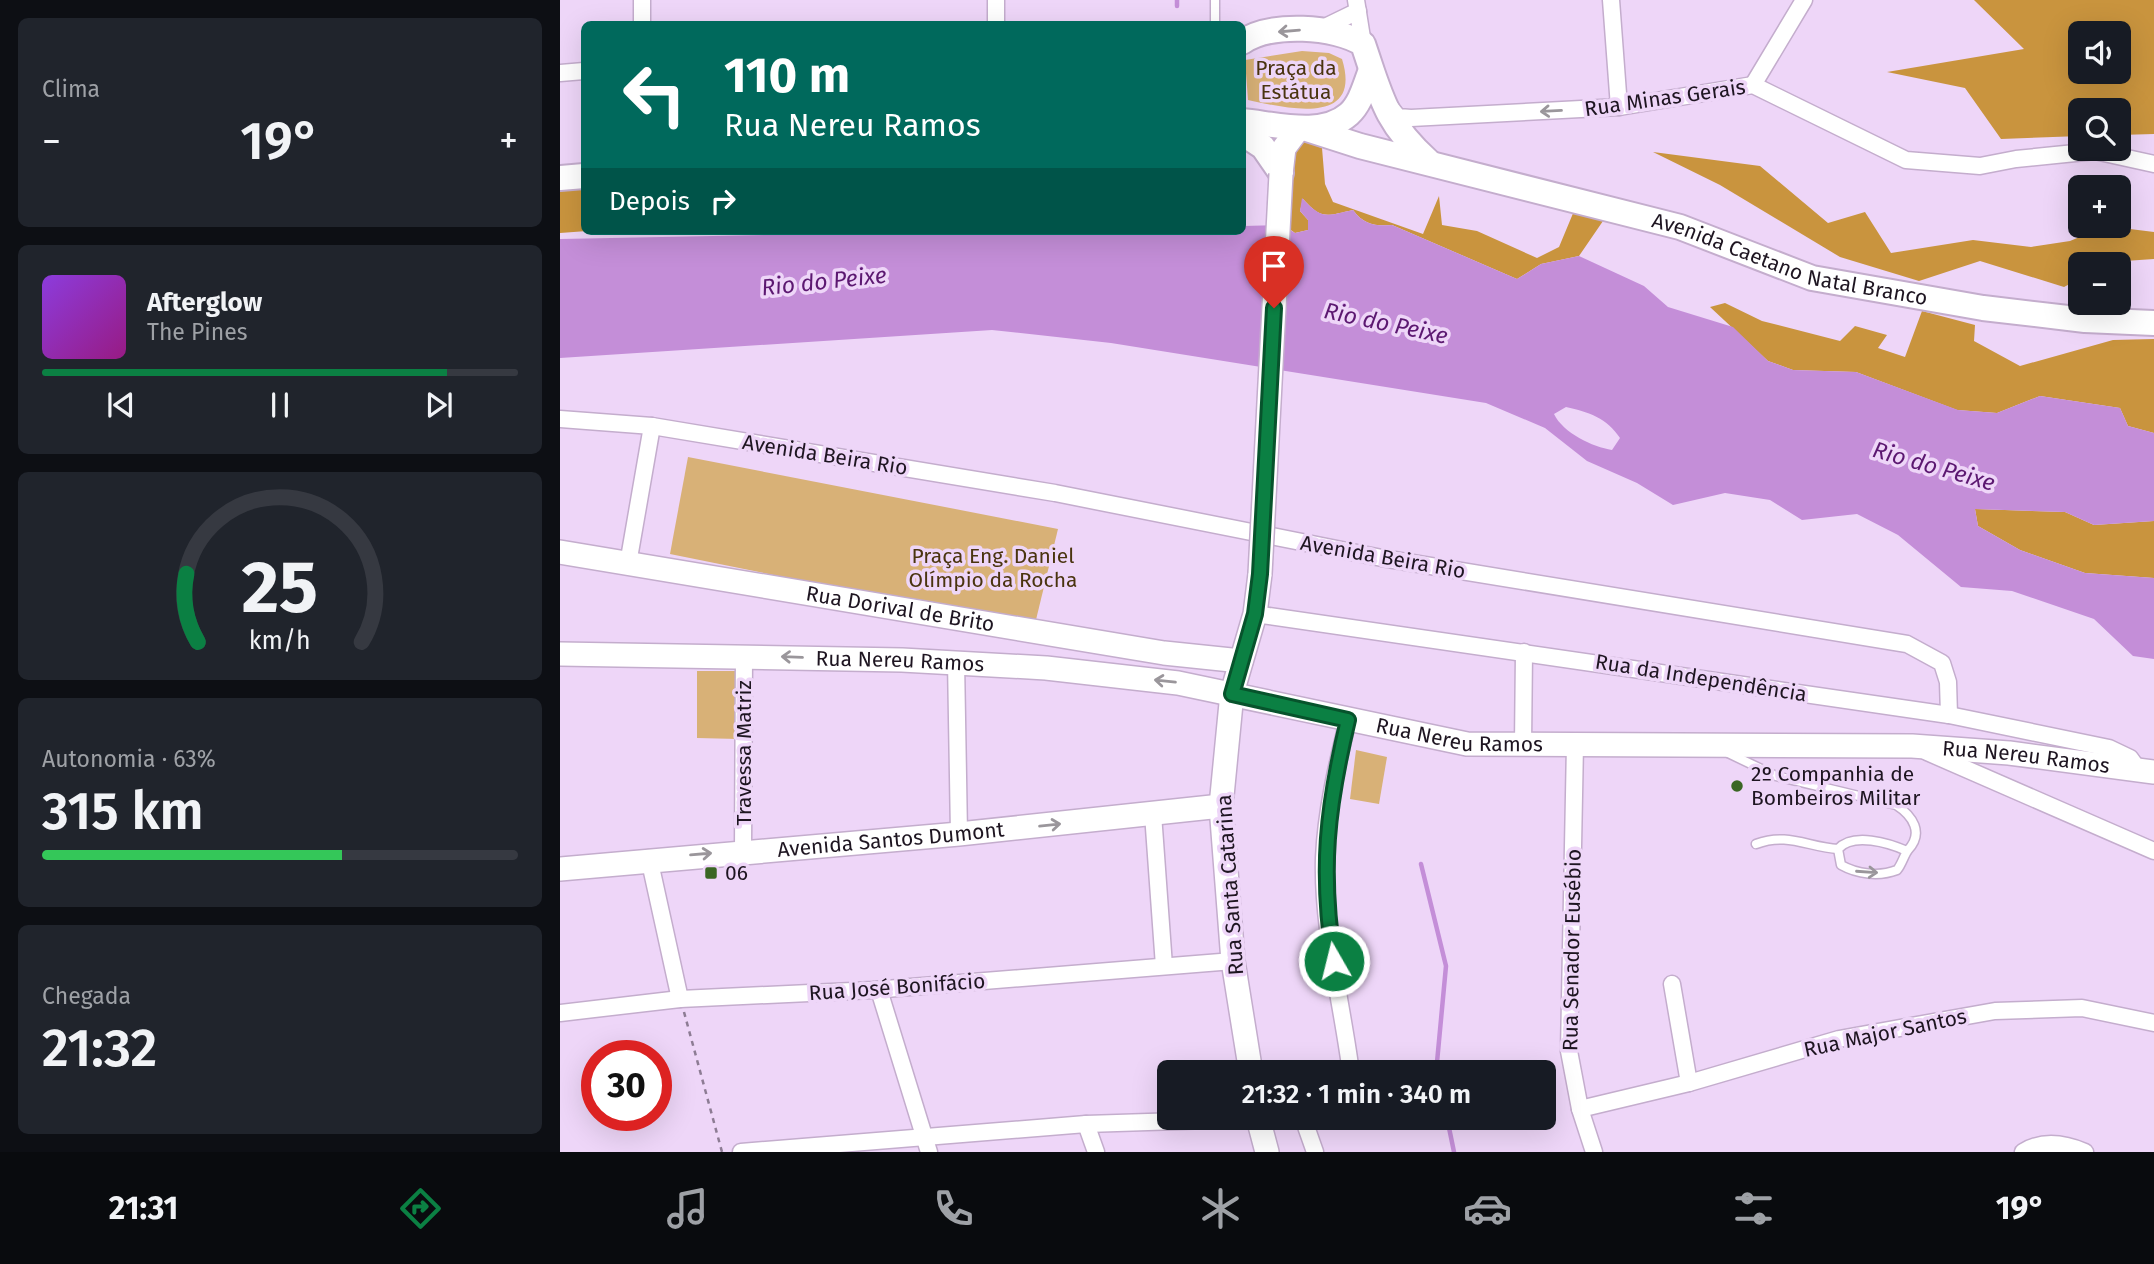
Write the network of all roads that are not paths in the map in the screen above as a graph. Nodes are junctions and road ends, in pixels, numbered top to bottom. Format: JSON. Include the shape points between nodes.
{"nodes":[{"id":1,"x":642,"y":0,"type":"edge"},
{"id":2,"x":996,"y":0,"type":"edge"},
{"id":3,"x":1215,"y":0,"type":"edge"},
{"id":4,"x":1611,"y":0,"type":"edge"},
{"id":5,"x":1804,"y":0,"type":"edge"},
{"id":6,"x":1357,"y":5,"type":"edge"},
{"id":7,"x":642,"y":21,"type":"edge"},
{"id":8,"x":996,"y":21,"type":"edge"},
{"id":9,"x":1215,"y":21,"type":"edge"},
{"id":10,"x":1323,"y":28,"type":"junction"},
{"id":11,"x":1246,"y":40,"type":"edge"},
{"id":12,"x":1363,"y":44,"type":"junction"},
{"id":13,"x":581,"y":71,"type":"edge"},
{"id":14,"x":560,"y":73,"type":"edge"},
{"id":15,"x":1375,"y":81,"type":"junction"},
{"id":16,"x":1754,"y":85,"type":"junction"},
{"id":17,"x":1619,"y":107,"type":"junction"},
{"id":18,"x":1249,"y":126,"type":"edge"},
{"id":19,"x":1301,"y":128,"type":"junction"},
{"id":20,"x":1431,"y":164,"type":"junction"},
{"id":21,"x":2154,"y":164,"type":"edge"},
{"id":22,"x":1281,"y":169,"type":"junction"},
{"id":23,"x":581,"y":176,"type":"edge"},
{"id":24,"x":560,"y":178,"type":"edge"},
{"id":25,"x":2154,"y":323,"type":"edge"},
{"id":26,"x":560,"y":419,"type":"edge"},
{"id":27,"x":652,"y":426,"type":"junction"},
{"id":28,"x":560,"y":552,"type":"edge"},
{"id":29,"x":628,"y":564,"type":"junction"},
{"id":30,"x":1255,"y":614,"type":"junction"},
{"id":31,"x":1524,"y":652,"type":"junction"},
{"id":32,"x":560,"y":654,"type":"edge"},
{"id":33,"x":744,"y":655,"type":"junction"},
{"id":34,"x":956,"y":661,"type":"junction"},
{"id":35,"x":1241,"y":661,"type":"junction"},
{"id":36,"x":1232,"y":694,"type":"junction"},
{"id":37,"x":1948,"y":715,"type":"junction"},
{"id":38,"x":1348,"y":720,"type":"junction"},
{"id":39,"x":1706,"y":743,"type":"junction"},
{"id":40,"x":1523,"y":744,"type":"junction"},
{"id":41,"x":1575,"y":744,"type":"junction"},
{"id":42,"x":1912,"y":746,"type":"junction"},
{"id":43,"x":2146,"y":770,"type":"edge"},
{"id":44,"x":1222,"y":806,"type":"junction"},
{"id":45,"x":1153,"y":814,"type":"junction"},
{"id":46,"x":958,"y":834,"type":"junction"},
{"id":47,"x":1756,"y":844,"type":"dead end"},
{"id":48,"x":1838,"y":849,"type":"junction"},
{"id":49,"x":2154,"y":850,"type":"edge"},
{"id":50,"x":744,"y":851,"type":"junction"},
{"id":51,"x":1907,"y":851,"type":"junction"},
{"id":52,"x":649,"y":858,"type":"junction"},
{"id":53,"x":560,"y":869,"type":"edge"},
{"id":54,"x":1233,"y":961,"type":"junction"},
{"id":55,"x":1164,"y":966,"type":"junction"},
{"id":56,"x":1672,"y":984,"type":"dead end"},
{"id":57,"x":879,"y":990,"type":"junction"},
{"id":58,"x":680,"y":999,"type":"junction"},
{"id":59,"x":560,"y":1013,"type":"edge"},
{"id":60,"x":2154,"y":1023,"type":"edge"},
{"id":61,"x":1249,"y":1060,"type":"edge"},
{"id":62,"x":1348,"y":1060,"type":"edge"},
{"id":63,"x":1689,"y":1083,"type":"junction"},
{"id":64,"x":1580,"y":1109,"type":"junction"},
{"id":65,"x":1157,"y":1122,"type":"edge"},
{"id":66,"x":1086,"y":1124,"type":"junction"},
{"id":67,"x":1261,"y":1130,"type":"edge"},
{"id":68,"x":1307,"y":1130,"type":"edge"},
{"id":69,"x":926,"y":1145,"type":"edge"},
{"id":70,"x":741,"y":1152,"type":"edge"},
{"id":71,"x":1096,"y":1152,"type":"edge"},
{"id":72,"x":1267,"y":1152,"type":"edge"},
{"id":73,"x":1315,"y":1152,"type":"edge"},
{"id":74,"x":1594,"y":1152,"type":"edge"},
{"id":75,"x":2023,"y":1152,"type":"edge"},
{"id":76,"x":2085,"y":1152,"type":"edge"}],
"edges":[{"from":1,"to":7,"type":"street"},
{"from":2,"to":8,"type":"street"},
{"from":3,"to":9,"type":"lane"},
{"from":4,"to":17,"type":"street"},
{"from":5,"to":16,"type":"street"},
{"from":6,"to":10,"type":"street"},
{"from":6,"to":12,"type":"street"},
{"from":10,"to":11,"type":"main road","one_way":true,"via":[[1256,34]]},
{"from":10,"to":12,"type":"main road"},
{"from":12,"to":15,"type":"main road","name":"Avenida Caetano Natal Branco"},
{"from":13,"to":14,"type":"street"},
{"from":17,"to":15,"type":"street","name":"Rua Minas Gerais","one_way":true,"via":[[1398,117]]},
{"from":15,"to":19,"type":"main road","via":[[1337,122]]},
{"from":15,"to":20,"type":"main road","name":"Avenida Caetano Natal Branco","via":[[1403,139]]},
{"from":16,"to":17,"type":"street","name":"Rua Minas Gerais"},
{"from":16,"to":21,"type":"street","name":"Rua Minas Gerais","via":[[1906,160],[1980,166],[2095,151]]},
{"from":18,"to":19,"type":"main road"},
{"from":18,"to":22,"type":"main road"},
{"from":19,"to":20,"type":"main road","name":"Avenida Caetano Natal Branco"},
{"from":19,"to":22,"type":"street","via":[[1284,148]]},
{"from":20,"to":25,"type":"main road","name":"Avenida Caetano Natal Branco","via":[[1680,227],[1812,278],[1983,308]]},
{"from":22,"to":30,"type":"street","name":"Rua Santa Catarina","bridge":true},
{"from":23,"to":24,"type":"main road"},
{"from":26,"to":27,"type":"street","name":"Avenida Beira Rio"},
{"from":27,"to":29,"type":"street"},
{"from":27,"to":37,"type":"street","name":"Avenida Beira Rio","via":[[1055,493],[1382,558],[1907,644],[1942,663],[1948,682]]},
{"from":28,"to":29,"type":"street","name":"Rua Dorival de Brito"},
{"from":29,"to":35,"type":"street","name":"Rua Dorival de Brito","via":[[1151,651]]},
{"from":30,"to":31,"type":"street","name":"Rua da Independência"},
{"from":30,"to":35,"type":"street","name":"Rua Santa Catarina"},
{"from":31,"to":37,"type":"street","name":"Rua da Independência"},
{"from":31,"to":40,"type":"street"},
{"from":32,"to":33,"type":"street","name":"Rua Nereu Ramos"},
{"from":34,"to":33,"type":"street","name":"Rua Nereu Ramos","one_way":true},
{"from":33,"to":50,"type":"street","name":"Travessa Matriz"},
{"from":36,"to":34,"type":"street","name":"Rua Nereu Ramos","one_way":true,"via":[[1178,682]]},
{"from":34,"to":46,"type":"street"},
{"from":35,"to":36,"type":"street","name":"Rua Santa Catarina"},
{"from":36,"to":38,"type":"street","name":"Rua Nereu Ramos"},
{"from":36,"to":44,"type":"street","name":"Rua Santa Catarina"},
{"from":37,"to":43,"type":"street","name":"Rua da Independência","via":[[2109,748]]},
{"from":38,"to":40,"type":"street","name":"Rua Nereu Ramos","via":[[1467,744]]},
{"from":38,"to":62,"type":"street","via":[[1332,786],[1324,859]]},
{"from":39,"to":41,"type":"street","name":"Rua Nereu Ramos"},
{"from":39,"to":42,"type":"street","name":"Rua Nereu Ramos"},
{"from":39,"to":51,"type":"lane","via":[[1776,776],[1896,805],[1915,824],[1913,847]]},
{"from":40,"to":41,"type":"street","name":"Rua Nereu Ramos"},
{"from":41,"to":64,"type":"street","name":"Rua Senador Eusébio","via":[[1569,1051]]},
{"from":42,"to":43,"type":"street","name":"Rua Nereu Ramos"},
{"from":42,"to":49,"type":"street"},
{"from":44,"to":45,"type":"street","name":"Avenida Santos Dumont"},
{"from":44,"to":54,"type":"street","name":"Rua Santa Catarina"},
{"from":46,"to":45,"type":"street","name":"Avenida Santos Dumont","one_way":true},
{"from":45,"to":55,"type":"street"},
{"from":46,"to":50,"type":"street","name":"Avenida Santos Dumont"},
{"from":47,"to":48,"type":"lane","via":[[1799,839]]},
{"from":48,"to":51,"type":"lane","via":[[1850,842],[1874,841]]},
{"from":48,"to":51,"type":"lane","one_way":true,"via":[[1841,864],[1872,874],[1897,870]]},
{"from":52,"to":50,"type":"street","name":"Avenida Santos Dumont","one_way":true},
{"from":52,"to":53,"type":"street","name":"Avenida Santos Dumont"},
{"from":52,"to":58,"type":"street"},
{"from":54,"to":55,"type":"street","name":"Rua José Bonifácio"},
{"from":54,"to":61,"type":"street","name":"Rua Santa Catarina"},
{"from":55,"to":57,"type":"street","name":"Rua José Bonifácio"},
{"from":56,"to":63,"type":"street"},
{"from":57,"to":58,"type":"street","name":"Rua José Bonifácio"},
{"from":57,"to":69,"type":"street"},
{"from":58,"to":59,"type":"street","name":"Rua José Bonifácio"},
{"from":60,"to":63,"type":"street","name":"Rua Major Santos","via":[[2082,1008],[1996,1011],[1839,1039]]},
{"from":63,"to":64,"type":"street","name":"Rua Major Santos"},
{"from":64,"to":74,"type":"street","name":"Rua Senador Eusébio"},
{"from":65,"to":66,"type":"street"},
{"from":66,"to":69,"type":"street"},
{"from":66,"to":71,"type":"street"},
{"from":67,"to":72,"type":"street"},
{"from":68,"to":73,"type":"street"},
{"from":69,"to":70,"type":"street"},
{"from":75,"to":76,"type":"street","via":[[2051,1143]]}]}
